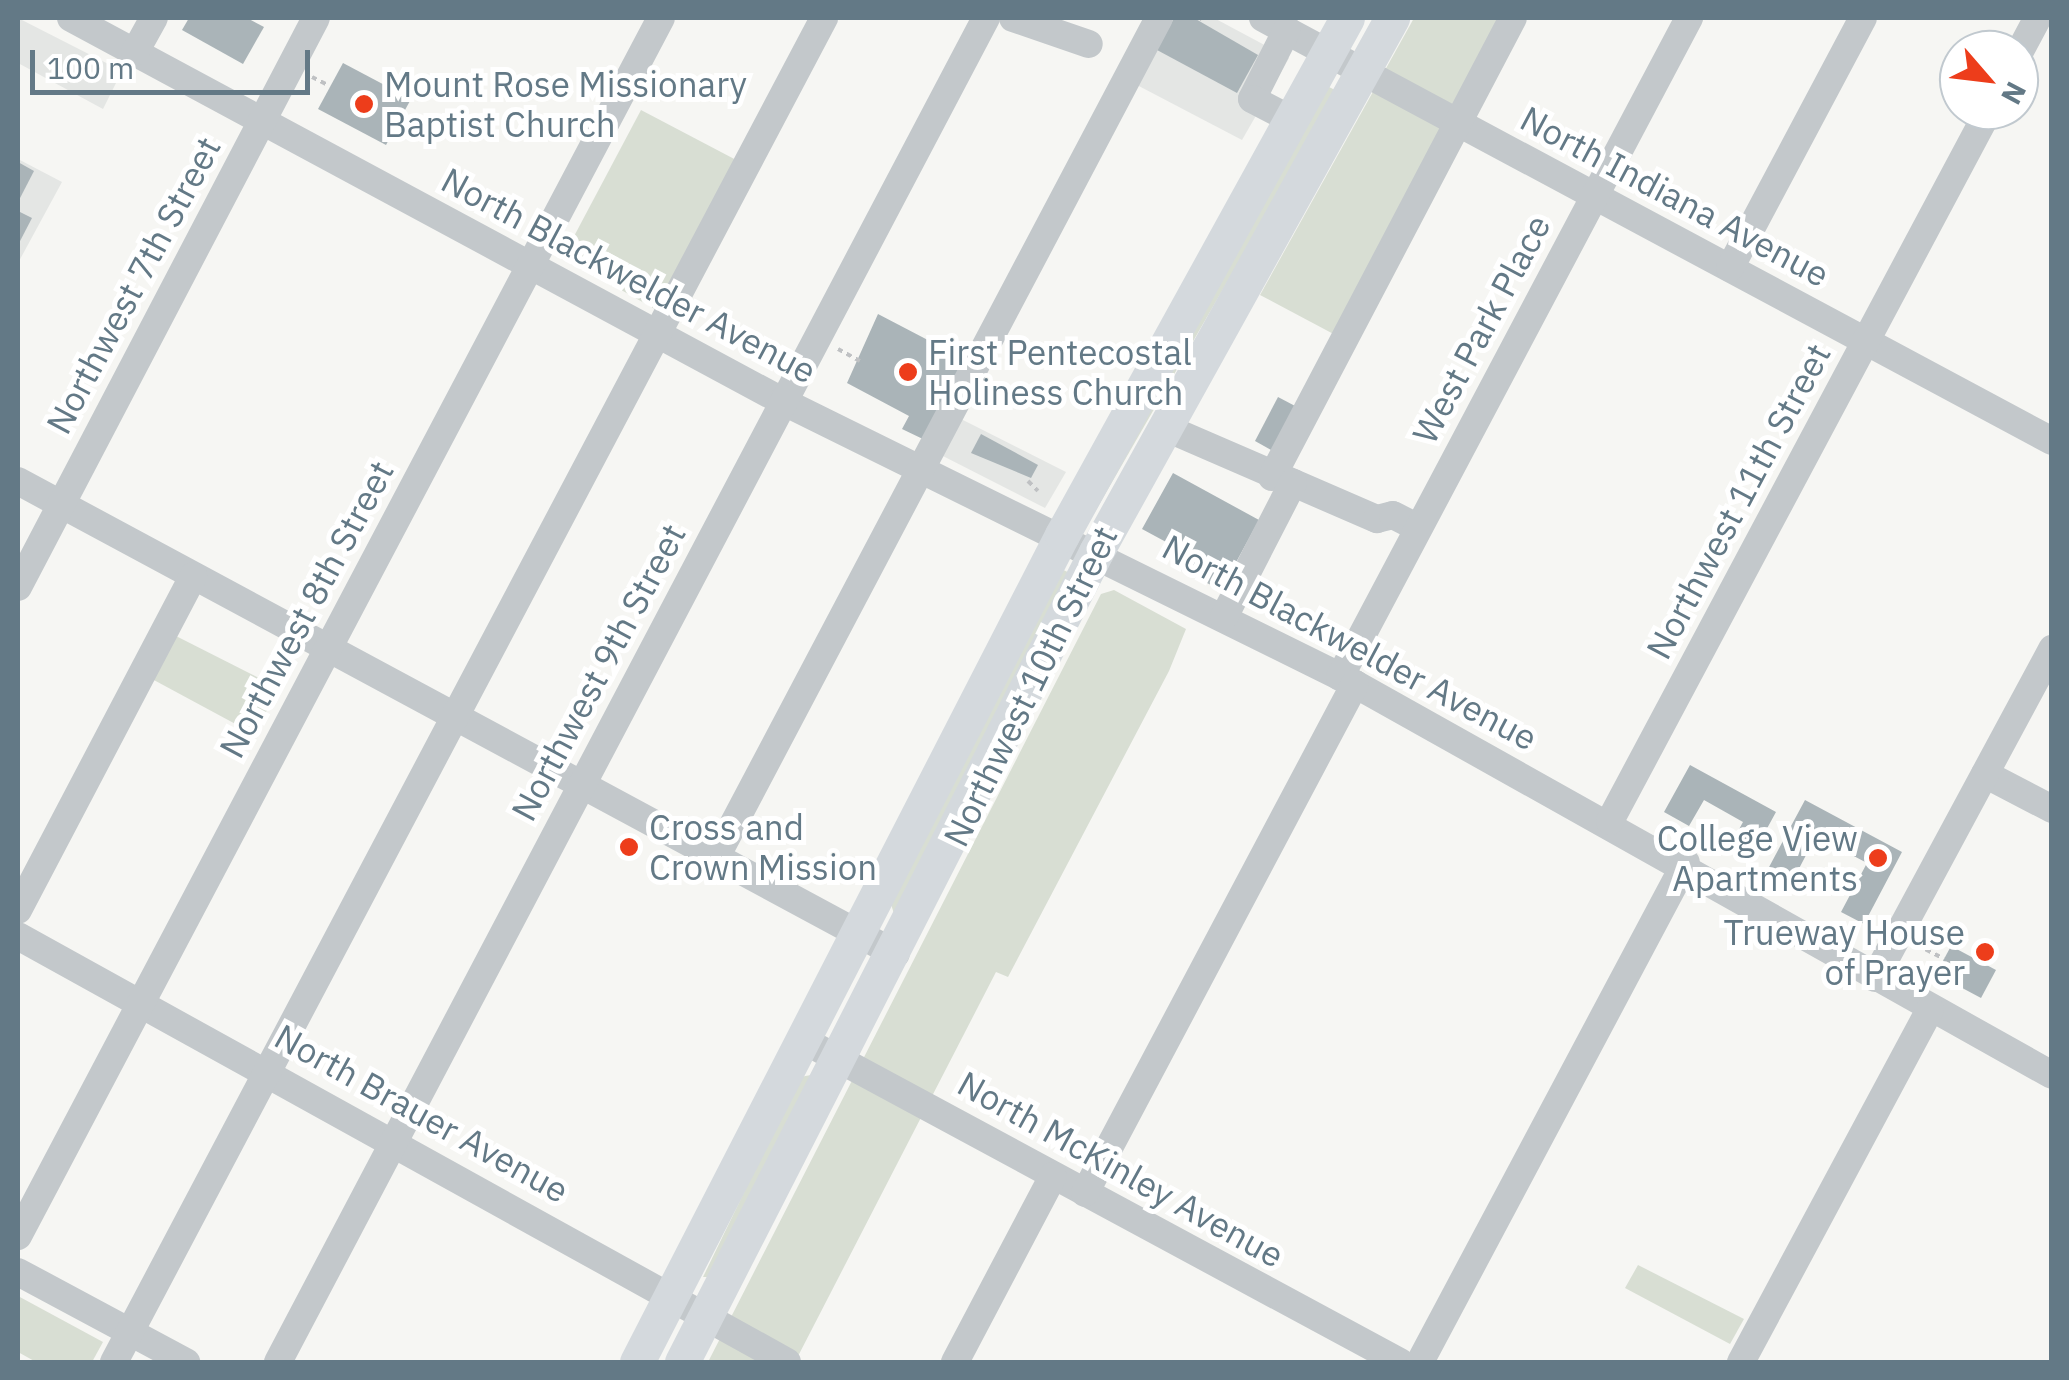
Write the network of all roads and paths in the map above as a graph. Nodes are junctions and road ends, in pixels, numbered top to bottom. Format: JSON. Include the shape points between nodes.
{"nodes":[{"id":1,"x":71,"y":18,"type":"edge"},
{"id":2,"x":154,"y":18,"type":"edge"},
{"id":3,"x":316,"y":18,"type":"edge"},
{"id":4,"x":661,"y":18,"type":"edge"},
{"id":5,"x":824,"y":18,"type":"edge"},
{"id":6,"x":986,"y":18,"type":"edge"},
{"id":7,"x":1013,"y":18,"type":"edge"},
{"id":8,"x":1159,"y":18,"type":"edge"},
{"id":9,"x":1347,"y":18,"type":"edge"},
{"id":10,"x":1392,"y":18,"type":"edge"},
{"id":11,"x":1513,"y":18,"type":"edge"},
{"id":12,"x":1689,"y":18,"type":"edge"},
{"id":13,"x":1863,"y":18,"type":"edge"},
{"id":14,"x":1275,"y":24,"type":"edge"},
{"id":15,"x":1090,"y":44,"type":"dead end"},
{"id":16,"x":136,"y":52,"type":"junction"},
{"id":17,"x":1329,"y":52,"type":"junction"},
{"id":18,"x":1364,"y":72,"type":"junction"},
{"id":19,"x":1292,"y":120,"type":"junction"},
{"id":20,"x":262,"y":122,"type":"junction"},
{"id":21,"x":1457,"y":122,"type":"junction"},
{"id":22,"x":1977,"y":130,"type":"edge"},
{"id":23,"x":1594,"y":195,"type":"junction"},
{"id":24,"x":531,"y":266,"type":"junction"},
{"id":25,"x":1730,"y":268,"type":"junction"},
{"id":26,"x":657,"y":334,"type":"junction"},
{"id":27,"x":1866,"y":341,"type":"junction"},
{"id":28,"x":838,"y":350,"type":"dead end"},
{"id":29,"x":860,"y":362,"type":"dead end"},
{"id":30,"x":782,"y":401,"type":"junction"},
{"id":31,"x":1164,"y":428,"type":"junction"},
{"id":32,"x":2052,"y":441,"type":"edge"},
{"id":33,"x":920,"y":465,"type":"junction"},
{"id":34,"x":1028,"y":480,"type":"dead end"},
{"id":35,"x":1282,"y":480,"type":"junction"},
{"id":36,"x":18,"y":481,"type":"edge"},
{"id":37,"x":1038,"y":492,"type":"dead end"},
{"id":38,"x":61,"y":504,"type":"junction"},
{"id":39,"x":1418,"y":528,"type":"junction"},
{"id":40,"x":1062,"y":535,"type":"junction"},
{"id":41,"x":1096,"y":552,"type":"junction"},
{"id":42,"x":194,"y":576,"type":"junction"},
{"id":43,"x":18,"y":587,"type":"edge"},
{"id":44,"x":1224,"y":617,"type":"junction"},
{"id":45,"x":327,"y":648,"type":"junction"},
{"id":46,"x":2052,"y":650,"type":"edge"},
{"id":47,"x":1348,"y":680,"type":"junction"},
{"id":48,"x":453,"y":718,"type":"junction"},
{"id":49,"x":1985,"y":774,"type":"junction"},
{"id":50,"x":580,"y":787,"type":"junction"},
{"id":51,"x":2052,"y":810,"type":"edge"},
{"id":52,"x":1610,"y":821,"type":"junction"},
{"id":53,"x":715,"y":859,"type":"junction"},
{"id":54,"x":1686,"y":862,"type":"junction"},
{"id":55,"x":18,"y":910,"type":"edge"},
{"id":56,"x":860,"y":935,"type":"junction"},
{"id":57,"x":18,"y":936,"type":"edge"},
{"id":58,"x":1933,"y":953,"type":"dead end"},
{"id":59,"x":896,"y":954,"type":"junction"},
{"id":60,"x":1944,"y":959,"type":"dead end"},
{"id":61,"x":1875,"y":978,"type":"junction"},
{"id":62,"x":141,"y":1001,"type":"junction"},
{"id":63,"x":1930,"y":1009,"type":"junction"},
{"id":64,"x":805,"y":1041,"type":"junction"},
{"id":65,"x":841,"y":1060,"type":"junction"},
{"id":66,"x":269,"y":1072,"type":"junction"},
{"id":67,"x":2052,"y":1075,"type":"edge"},
{"id":68,"x":395,"y":1141,"type":"junction"},
{"id":69,"x":1052,"y":1176,"type":"junction"},
{"id":70,"x":1086,"y":1193,"type":"junction"},
{"id":71,"x":18,"y":1236,"type":"edge"},
{"id":72,"x":18,"y":1272,"type":"edge"},
{"id":73,"x":672,"y":1295,"type":"junction"},
{"id":74,"x":706,"y":1317,"type":"junction"},
{"id":75,"x":130,"y":1332,"type":"junction"},
{"id":76,"x":114,"y":1362,"type":"edge"},
{"id":77,"x":186,"y":1362,"type":"edge"},
{"id":78,"x":278,"y":1362,"type":"edge"},
{"id":79,"x":636,"y":1362,"type":"edge"},
{"id":80,"x":682,"y":1362,"type":"edge"},
{"id":81,"x":787,"y":1362,"type":"edge"},
{"id":82,"x":955,"y":1362,"type":"edge"},
{"id":83,"x":1400,"y":1362,"type":"edge"},
{"id":84,"x":1420,"y":1362,"type":"edge"},
{"id":85,"x":1741,"y":1362,"type":"edge"}],
"edges":[{"from":1,"to":16,"type":"street","name":"North Blackwelder Avenue"},
{"from":2,"to":16,"type":"street"},
{"from":3,"to":20,"type":"street","name":"Northwest 7th Street"},
{"from":4,"to":24,"type":"street","name":"Northwest 8th Street"},
{"from":5,"to":26,"type":"street"},
{"from":6,"to":30,"type":"street","name":"Northwest 9th Street"},
{"from":7,"to":15,"type":"street"},
{"from":8,"to":33,"type":"street"},
{"from":9,"to":17,"type":"main road","name":"Northwest 10th Street"},
{"from":10,"to":18,"type":"main road","name":"Northwest 10th Street"},
{"from":11,"to":21,"type":"street"},
{"from":12,"to":23,"type":"street","name":"West Park Place"},
{"from":13,"to":25,"type":"street"},
{"from":14,"to":17,"type":"street","name":"North Indiana Avenue"},
{"from":14,"to":19,"type":"street","via":[[1252,99]]},
{"from":16,"to":20,"type":"street","name":"North Blackwelder Avenue"},
{"from":17,"to":18,"type":"street","name":"North Indiana Avenue"},
{"from":17,"to":19,"type":"main road","name":"Northwest 10th Street"},
{"from":18,"to":21,"type":"street","name":"North Indiana Avenue"},
{"from":18,"to":31,"type":"main road","name":"Northwest 10th Street"},
{"from":19,"to":40,"type":"main road","name":"Northwest 10th Street"},
{"from":20,"to":24,"type":"street","name":"North Blackwelder Avenue"},
{"from":20,"to":38,"type":"street","name":"Northwest 7th Street"},
{"from":21,"to":23,"type":"street","name":"North Indiana Avenue"},
{"from":21,"to":35,"type":"street"},
{"from":22,"to":27,"type":"street","name":"Northwest 11th Street"},
{"from":23,"to":25,"type":"street","name":"North Indiana Avenue"},
{"from":23,"to":39,"type":"street","name":"West Park Place"},
{"from":24,"to":26,"type":"street","name":"North Blackwelder Avenue"},
{"from":24,"to":45,"type":"street","name":"Northwest 8th Street"},
{"from":25,"to":27,"type":"street","name":"North Indiana Avenue"},
{"from":26,"to":30,"type":"street","name":"North Blackwelder Avenue"},
{"from":26,"to":48,"type":"street"},
{"from":27,"to":32,"type":"street","name":"North Indiana Avenue"},
{"from":27,"to":52,"type":"street","name":"Northwest 11th Street"},
{"from":28,"to":29,"type":"path"},
{"from":30,"to":33,"type":"street","name":"North Blackwelder Avenue"},
{"from":30,"to":50,"type":"street","name":"Northwest 9th Street"},
{"from":31,"to":35,"type":"street"},
{"from":31,"to":41,"type":"main road","name":"Northwest 10th Street"},
{"from":33,"to":40,"type":"street","name":"North Blackwelder Avenue"},
{"from":33,"to":53,"type":"street"},
{"from":34,"to":37,"type":"path"},
{"from":35,"to":39,"type":"street"},
{"from":35,"to":44,"type":"street"},
{"from":36,"to":38,"type":"street"},
{"from":38,"to":42,"type":"street"},
{"from":38,"to":43,"type":"street","name":"Northwest 7th Street"},
{"from":39,"to":47,"type":"street","name":"West Park Place"},
{"from":40,"to":41,"type":"street","name":"North Blackwelder Avenue"},
{"from":40,"to":56,"type":"main road","name":"Northwest 10th Street"},
{"from":41,"to":44,"type":"street","name":"North Blackwelder Avenue"},
{"from":41,"to":59,"type":"main road","name":"Northwest 10th Street"},
{"from":42,"to":45,"type":"street"},
{"from":42,"to":55,"type":"street"},
{"from":44,"to":47,"type":"street","name":"North Blackwelder Avenue"},
{"from":45,"to":48,"type":"street"},
{"from":45,"to":62,"type":"street","name":"Northwest 8th Street"},
{"from":46,"to":49,"type":"street"},
{"from":47,"to":52,"type":"street","name":"North Blackwelder Avenue"},
{"from":47,"to":70,"type":"street","name":"West Park Place"},
{"from":48,"to":50,"type":"street"},
{"from":48,"to":66,"type":"street"},
{"from":49,"to":51,"type":"street"},
{"from":49,"to":61,"type":"street"},
{"from":50,"to":53,"type":"street"},
{"from":50,"to":68,"type":"street","name":"Northwest 9th Street"},
{"from":52,"to":54,"type":"street","name":"North Blackwelder Avenue"},
{"from":53,"to":56,"type":"street"},
{"from":54,"to":61,"type":"street","name":"North Blackwelder Avenue"},
{"from":54,"to":84,"type":"street"},
{"from":56,"to":59,"type":"street"},
{"from":56,"to":64,"type":"main road","name":"Northwest 10th Street"},
{"from":57,"to":62,"type":"street","name":"North Brauer Avenue"},
{"from":58,"to":60,"type":"path"},
{"from":59,"to":65,"type":"main road","name":"Northwest 10th Street"},
{"from":61,"to":63,"type":"street","name":"North Blackwelder Avenue"},
{"from":62,"to":66,"type":"street","name":"North Brauer Avenue"},
{"from":62,"to":71,"type":"street","name":"Northwest 8th Street"},
{"from":63,"to":67,"type":"street","name":"North Blackwelder Avenue"},
{"from":63,"to":85,"type":"street"},
{"from":64,"to":65,"type":"street","name":"North McKinley Avenue"},
{"from":64,"to":73,"type":"main road","name":"Northwest 10th Street"},
{"from":65,"to":69,"type":"street","name":"North McKinley Avenue"},
{"from":65,"to":74,"type":"main road","name":"Northwest 10th Street"},
{"from":66,"to":68,"type":"street","name":"North Brauer Avenue"},
{"from":66,"to":75,"type":"street"},
{"from":68,"to":73,"type":"street","name":"North Brauer Avenue"},
{"from":68,"to":78,"type":"street","name":"Northwest 9th Street"},
{"from":69,"to":70,"type":"street","name":"North McKinley Avenue"},
{"from":69,"to":82,"type":"street"},
{"from":70,"to":83,"type":"street","name":"North McKinley Avenue"},
{"from":72,"to":75,"type":"street"},
{"from":73,"to":74,"type":"street","name":"North Brauer Avenue"},
{"from":73,"to":79,"type":"main road","name":"Northwest 10th Street"},
{"from":74,"to":80,"type":"main road","name":"Northwest 10th Street"},
{"from":74,"to":81,"type":"street","name":"North Brauer Avenue"},
{"from":75,"to":76,"type":"street"},
{"from":75,"to":77,"type":"street"}]}
